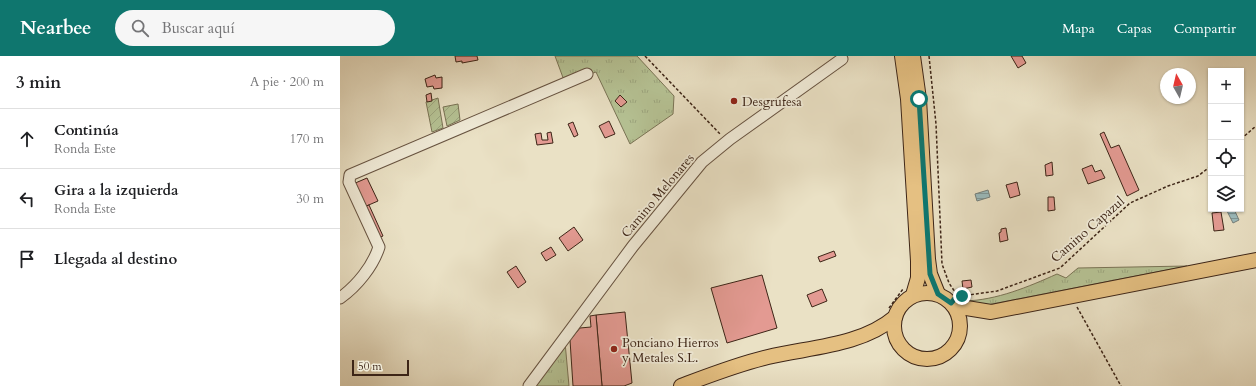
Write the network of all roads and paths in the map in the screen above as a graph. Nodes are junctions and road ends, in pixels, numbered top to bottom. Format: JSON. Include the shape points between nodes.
{"nodes":[{"id":1,"x":645,"y":56,"type":"edge"},
{"id":2,"x":902,"y":56,"type":"edge"},
{"id":3,"x":913,"y":56,"type":"edge"},
{"id":4,"x":929,"y":56,"type":"edge"},
{"id":5,"x":842,"y":59,"type":"dead end"},
{"id":6,"x":587,"y":74,"type":"dead end"},
{"id":7,"x":1256,"y":126,"type":"edge"},
{"id":8,"x":1244,"y":136,"type":"edge"},
{"id":9,"x":727,"y":141,"type":"junction"},
{"id":10,"x":1208,"y":168,"type":"edge"},
{"id":11,"x":1256,"y":260,"type":"edge"},
{"id":12,"x":938,"y":294,"type":"junction"},
{"id":13,"x":913,"y":295,"type":"junction"},
{"id":14,"x":1072,"y":296,"type":"junction"},
{"id":15,"x":340,"y":298,"type":"edge"},
{"id":16,"x":954,"y":301,"type":"junction"},
{"id":17,"x":991,"y":312,"type":"junction"},
{"id":18,"x":895,"y":317,"type":"junction"},
{"id":19,"x":960,"y":331,"type":"junction"},
{"id":20,"x":853,"y":339,"type":"junction"},
{"id":21,"x":898,"y":342,"type":"junction"},
{"id":22,"x":529,"y":386,"type":"edge"},
{"id":23,"x":681,"y":386,"type":"edge"},
{"id":24,"x":1121,"y":386,"type":"edge"}],
"edges":[{"from":1,"to":9,"type":"path"},
{"from":2,"to":13,"type":"main road","via":[[908,99],[918,261],[918,278]]},
{"from":3,"to":12,"type":"main road","via":[[919,99],[928,259],[930,274]]},
{"from":4,"to":16,"type":"path","via":[[936,124],[941,257]]},
{"from":5,"to":9,"type":"street","name":"Camino Melonares"},
{"from":6,"to":15,"type":"street","via":[[350,175],[349,182],[379,247],[376,258],[360,279]]},
{"from":7,"to":8,"type":"path"},
{"from":9,"to":22,"type":"street","name":"Camino Melonares","via":[[702,162],[660,211]]},
{"from":10,"to":16,"type":"path","name":"Camino Capazul","via":[[1198,176],[1130,203],[1060,268],[997,291],[962,296]]},
{"from":11,"to":14,"type":"main road"},
{"from":12,"to":13,"type":"main road"},
{"from":12,"to":16,"type":"main road"},
{"from":13,"to":18,"type":"main road","via":[[902,304]]},
{"from":14,"to":17,"type":"main road"},
{"from":14,"to":24,"type":"path"},
{"from":16,"to":17,"type":"main road","via":[[968,310]]},
{"from":16,"to":19,"type":"main road"},
{"from":17,"to":19,"type":"main road"},
{"from":18,"to":20,"type":"main road","via":[[874,332]]},
{"from":18,"to":21,"type":"main road","via":[[894,330]]},
{"from":19,"to":21,"type":"main road","via":[[955,343],[946,353],[928,359],[911,355]]},
{"from":20,"to":21,"type":"main road","via":[[878,338]]},
{"from":20,"to":23,"type":"main road","via":[[724,369]]}]}
